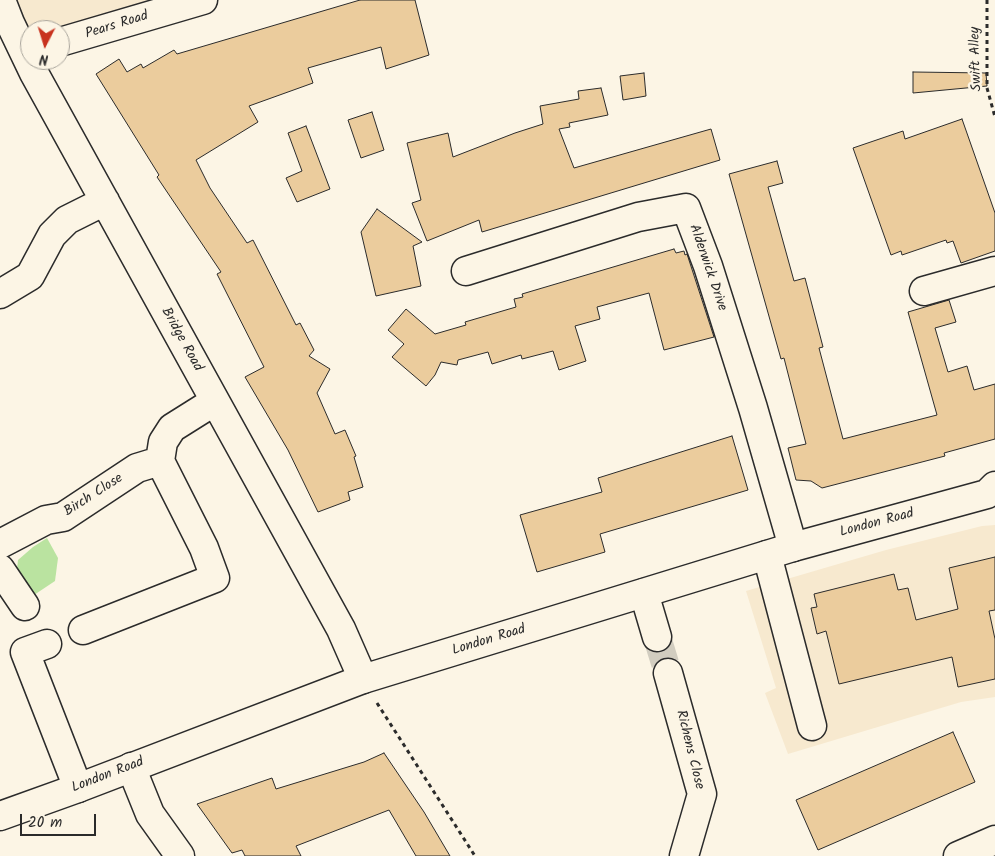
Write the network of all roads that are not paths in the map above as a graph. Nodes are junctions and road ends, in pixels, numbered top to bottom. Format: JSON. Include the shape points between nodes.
{"nodes":[{"id":1,"x":1,"y":0,"type":"edge"},
{"id":2,"x":203,"y":0,"type":"edge"},
{"id":3,"x":20,"y":39,"type":"edge"},
{"id":4,"x":70,"y":39,"type":"edge"},
{"id":5,"x":33,"y":70,"type":"edge"},
{"id":6,"x":104,"y":201,"type":"junction"},
{"id":7,"x":466,"y":271,"type":"dead end"},
{"id":8,"x":995,"y":271,"type":"edge"},
{"id":9,"x":924,"y":291,"type":"dead end"},
{"id":10,"x":0,"y":294,"type":"edge"},
{"id":11,"x":215,"y":401,"type":"junction"},
{"id":12,"x":160,"y":461,"type":"junction"},
{"id":13,"x":992,"y":492,"type":"edge"},
{"id":14,"x":0,"y":544,"type":"edge"},
{"id":15,"x":793,"y":547,"type":"junction"},
{"id":16,"x":767,"y":556,"type":"junction"},
{"id":17,"x":0,"y":569,"type":"edge"},
{"id":18,"x":644,"y":593,"type":"junction"},
{"id":19,"x":25,"y":606,"type":"dead end"},
{"id":20,"x":83,"y":630,"type":"dead end"},
{"id":21,"x":657,"y":637,"type":"tunnel mouth"},
{"id":22,"x":47,"y":644,"type":"dead end"},
{"id":23,"x":668,"y":674,"type":"tunnel mouth"},
{"id":24,"x":364,"y":679,"type":"junction"},
{"id":25,"x":812,"y":726,"type":"dead end"},
{"id":26,"x":131,"y":767,"type":"junction"},
{"id":27,"x":78,"y":788,"type":"junction"},
{"id":28,"x":0,"y":816,"type":"edge"},
{"id":29,"x":995,"y":840,"type":"edge"},
{"id":30,"x":180,"y":856,"type":"edge"},
{"id":31,"x":684,"y":856,"type":"edge"},
{"id":32,"x":958,"y":856,"type":"edge"}],
"edges":[{"from":1,"to":3,"type":"street","name":"Bridge Road"},
{"from":2,"to":4,"type":"street","name":"Pears Road"},
{"from":5,"to":6,"type":"street","name":"Bridge Road"},
{"from":6,"to":10,"type":"street","via":[[67,220],[52,235],[30,276]]},
{"from":6,"to":11,"type":"street","name":"Bridge Road"},
{"from":7,"to":15,"type":"street","name":"Alderwick Drive","via":[[638,217],[686,208],[753,408]]},
{"from":8,"to":9,"type":"street"},
{"from":11,"to":12,"type":"street","via":[[172,428],[163,442]]},
{"from":11,"to":24,"type":"street","name":"Bridge Road","via":[[341,629]]},
{"from":12,"to":14,"type":"street","name":"Birch Close","via":[[137,468],[63,517],[46,520]]},
{"from":12,"to":20,"type":"street","via":[[204,548],[215,578]]},
{"from":13,"to":15,"type":"street","name":"London Road"},
{"from":15,"to":16,"type":"street","name":"London Road"},
{"from":16,"to":18,"type":"street","name":"London Road"},
{"from":16,"to":25,"type":"street"},
{"from":17,"to":19,"type":"street"},
{"from":18,"to":21,"type":"street"},
{"from":18,"to":24,"type":"street","name":"London Road"},
{"from":22,"to":27,"type":"street","via":[[25,652]]},
{"from":23,"to":31,"type":"street","name":"Richens Close","via":[[702,794]]},
{"from":24,"to":26,"type":"street","name":"London Road"},
{"from":26,"to":27,"type":"street","name":"London Road"},
{"from":26,"to":30,"type":"street","via":[[150,814]]},
{"from":27,"to":28,"type":"street","name":"London Road"},
{"from":29,"to":32,"type":"street"}]}
